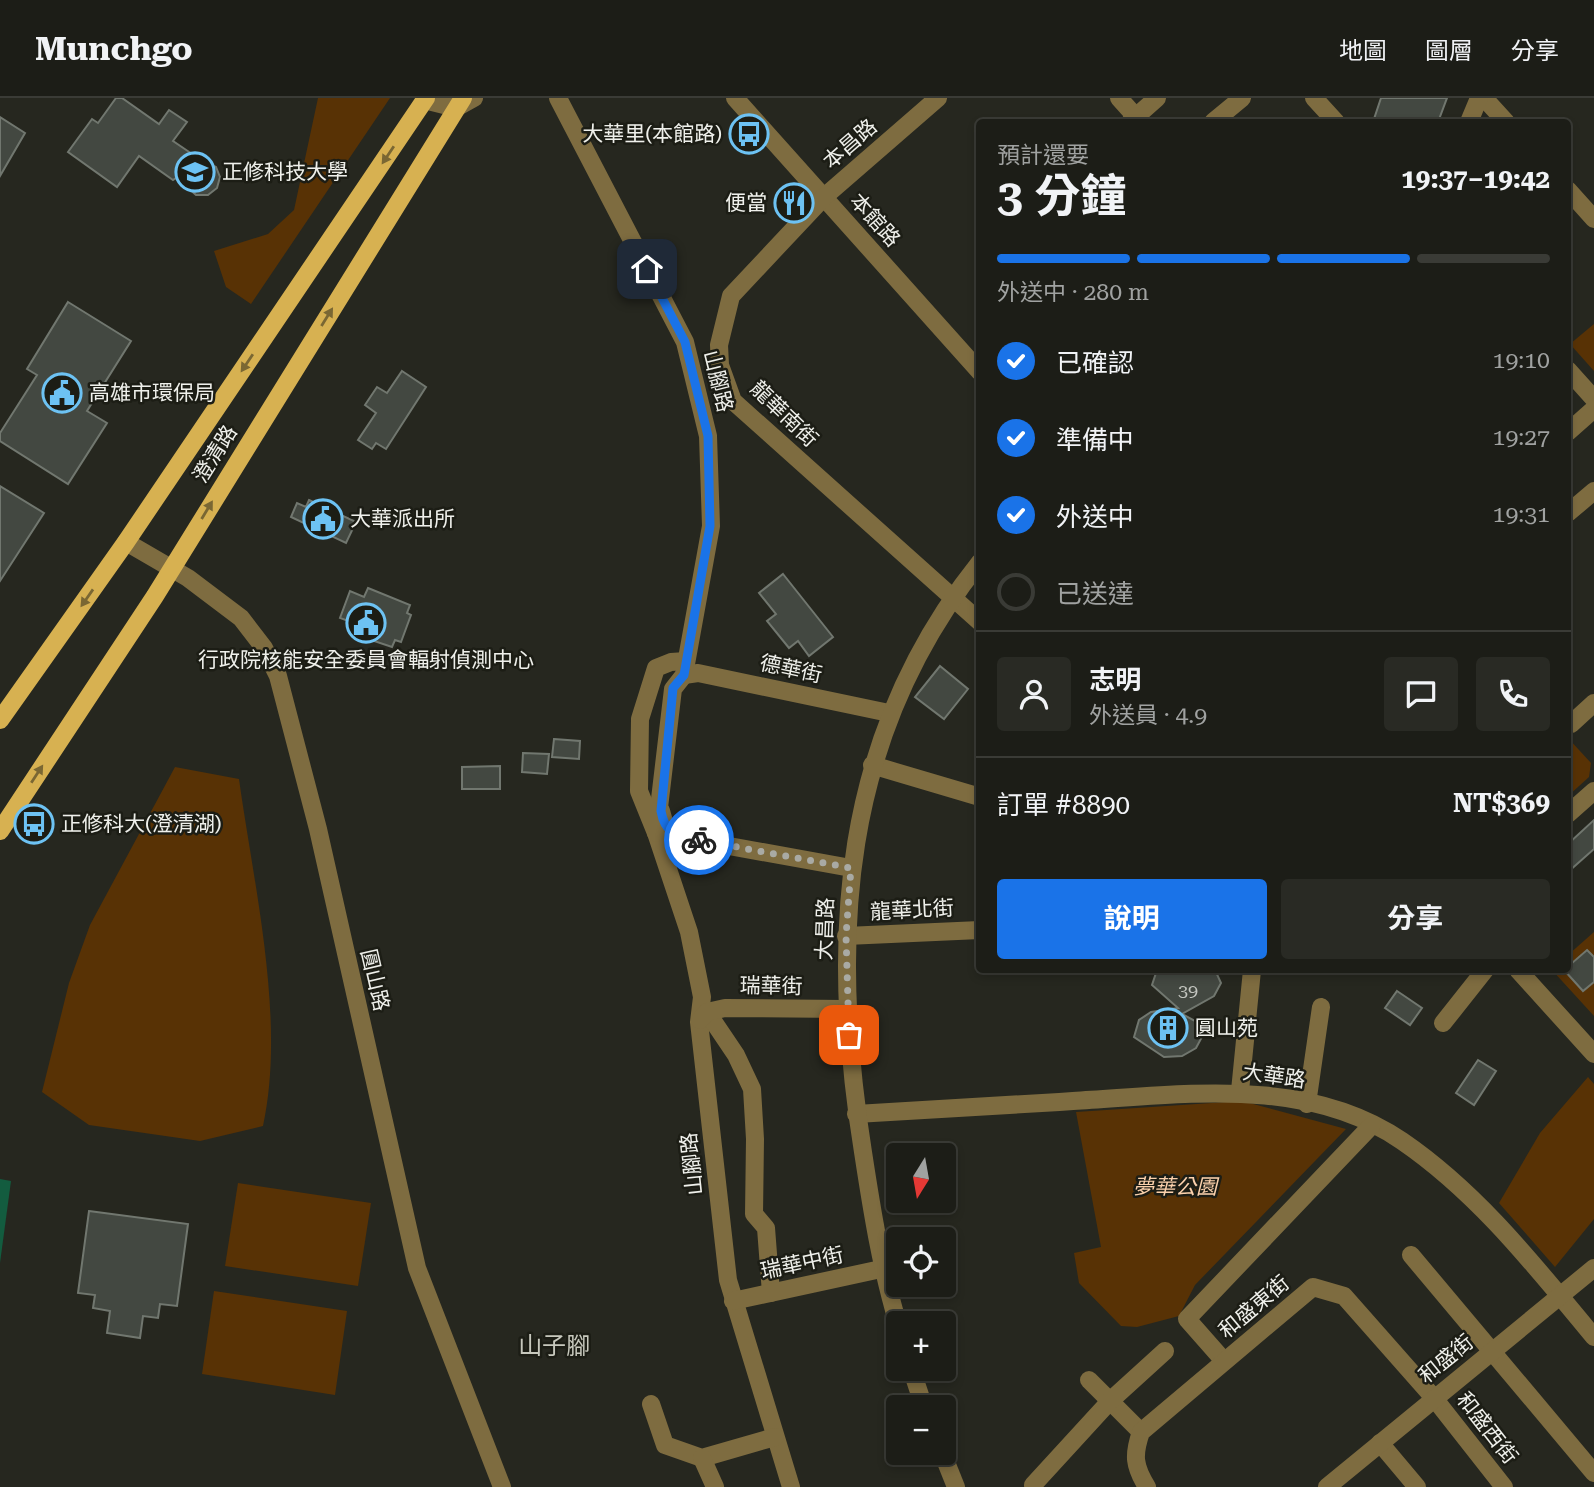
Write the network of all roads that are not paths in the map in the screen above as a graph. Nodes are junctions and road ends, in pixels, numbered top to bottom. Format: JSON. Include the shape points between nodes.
{"nodes":[{"id":1,"x":474,"y":98,"type":"edge"},
{"id":2,"x":558,"y":98,"type":"edge"},
{"id":3,"x":735,"y":98,"type":"edge"},
{"id":4,"x":938,"y":98,"type":"edge"},
{"id":5,"x":1119,"y":98,"type":"edge"},
{"id":6,"x":1157,"y":98,"type":"edge"},
{"id":7,"x":1242,"y":98,"type":"edge"},
{"id":8,"x":1314,"y":98,"type":"edge"},
{"id":9,"x":1479,"y":98,"type":"edge"},
{"id":10,"x":1484,"y":98,"type":"edge"},
{"id":11,"x":425,"y":99,"type":"edge"},
{"id":12,"x":459,"y":103,"type":"edge"},
{"id":13,"x":1132,"y":119,"type":"edge"},
{"id":14,"x":1134,"y":119,"type":"edge"},
{"id":15,"x":1217,"y":119,"type":"edge"},
{"id":16,"x":1333,"y":119,"type":"edge"},
{"id":17,"x":1470,"y":119,"type":"edge"},
{"id":18,"x":1503,"y":119,"type":"edge"},
{"id":19,"x":1571,"y":193,"type":"edge"},
{"id":20,"x":824,"y":197,"type":"junction"},
{"id":21,"x":1594,"y":219,"type":"edge"},
{"id":22,"x":976,"y":368,"type":"edge"},
{"id":23,"x":1571,"y":373,"type":"edge"},
{"id":24,"x":1594,"y":399,"type":"edge"},
{"id":25,"x":1594,"y":409,"type":"edge"},
{"id":26,"x":1571,"y":429,"type":"edge"},
{"id":27,"x":1594,"y":491,"type":"edge"},
{"id":28,"x":1571,"y":510,"type":"edge"},
{"id":29,"x":126,"y":542,"type":"junction"},
{"id":30,"x":976,"y":567,"type":"edge"},
{"id":31,"x":172,"y":568,"type":"junction"},
{"id":32,"x":951,"y":597,"type":"junction"},
{"id":33,"x":976,"y":619,"type":"edge"},
{"id":34,"x":685,"y":668,"type":"junction"},
{"id":35,"x":1594,"y":703,"type":"edge"},
{"id":36,"x":889,"y":713,"type":"junction"},
{"id":37,"x":0,"y":720,"type":"edge"},
{"id":38,"x":1571,"y":724,"type":"dead end"},
{"id":39,"x":872,"y":765,"type":"junction"},
{"id":40,"x":1593,"y":795,"type":"edge"},
{"id":41,"x":976,"y":796,"type":"edge"},
{"id":42,"x":661,"y":811,"type":"junction"},
{"id":43,"x":1571,"y":812,"type":"edge"},
{"id":44,"x":0,"y":831,"type":"edge"},
{"id":45,"x":656,"y":833,"type":"junction"},
{"id":46,"x":851,"y":868,"type":"junction"},
{"id":47,"x":976,"y":930,"type":"edge"},
{"id":48,"x":846,"y":936,"type":"junction"},
{"id":49,"x":1252,"y":973,"type":"edge"},
{"id":50,"x":1483,"y":973,"type":"edge"},
{"id":51,"x":1521,"y":973,"type":"edge"},
{"id":52,"x":1321,"y":1007,"type":"dead end"},
{"id":53,"x":847,"y":1009,"type":"junction"},
{"id":54,"x":703,"y":1017,"type":"junction"},
{"id":55,"x":1443,"y":1023,"type":"dead end"},
{"id":56,"x":1594,"y":1054,"type":"edge"},
{"id":57,"x":1240,"y":1091,"type":"junction"},
{"id":58,"x":1307,"y":1104,"type":"junction"},
{"id":59,"x":856,"y":1114,"type":"junction"},
{"id":60,"x":1373,"y":1125,"type":"junction"},
{"id":61,"x":1411,"y":1255,"type":"dead end"},
{"id":62,"x":1594,"y":1268,"type":"edge"},
{"id":63,"x":881,"y":1269,"type":"junction"},
{"id":64,"x":771,"y":1293,"type":"junction"},
{"id":65,"x":1560,"y":1296,"type":"junction"},
{"id":66,"x":733,"y":1301,"type":"junction"},
{"id":67,"x":894,"y":1311,"type":"edge"},
{"id":68,"x":1594,"y":1336,"type":"edge"},
{"id":69,"x":1494,"y":1350,"type":"junction"},
{"id":70,"x":1165,"y":1351,"type":"dead end"},
{"id":71,"x":1224,"y":1361,"type":"junction"},
{"id":72,"x":1089,"y":1380,"type":"dead end"},
{"id":73,"x":1434,"y":1398,"type":"junction"},
{"id":74,"x":1110,"y":1401,"type":"junction"},
{"id":75,"x":651,"y":1404,"type":"dead end"},
{"id":76,"x":1141,"y":1432,"type":"junction"},
{"id":77,"x":775,"y":1437,"type":"junction"},
{"id":78,"x":1380,"y":1443,"type":"junction"},
{"id":79,"x":702,"y":1458,"type":"junction"},
{"id":80,"x":947,"y":1465,"type":"edge"},
{"id":81,"x":1594,"y":1473,"type":"edge"},
{"id":82,"x":1033,"y":1485,"type":"dead end"},
{"id":83,"x":502,"y":1487,"type":"edge"},
{"id":84,"x":715,"y":1487,"type":"edge"},
{"id":85,"x":791,"y":1487,"type":"edge"},
{"id":86,"x":956,"y":1487,"type":"edge"},
{"id":87,"x":1147,"y":1487,"type":"edge"},
{"id":88,"x":1327,"y":1487,"type":"edge"},
{"id":89,"x":1417,"y":1487,"type":"edge"},
{"id":90,"x":1504,"y":1487,"type":"edge"}],
"edges":[{"from":1,"to":12,"type":"street"},
{"from":2,"to":34,"type":"street","name":"山腳路","via":[[685,342],[708,436],[710,526]]},
{"from":3,"to":20,"type":"street","name":"本館路"},
{"from":4,"to":20,"type":"street","name":"本昌路"},
{"from":5,"to":13,"type":"street"},
{"from":6,"to":14,"type":"street"},
{"from":7,"to":15,"type":"street"},
{"from":8,"to":16,"type":"street"},
{"from":9,"to":17,"type":"street"},
{"from":10,"to":18,"type":"street"},
{"from":11,"to":12,"type":"street"},
{"from":11,"to":29,"type":"main road","name":"澄清路","one_way":true},
{"from":31,"to":12,"type":"main road","name":"澄清路","one_way":true},
{"from":19,"to":21,"type":"street"},
{"from":20,"to":22,"type":"street","name":"本館路"},
{"from":20,"to":32,"type":"street","name":"龍華南街","via":[[731,296],[719,345],[720,365],[733,401]]},
{"from":23,"to":24,"type":"street"},
{"from":25,"to":26,"type":"street"},
{"from":27,"to":28,"type":"street"},
{"from":29,"to":31,"type":"street","name":"圓山路"},
{"from":29,"to":37,"type":"main road","name":"澄清路","one_way":true},
{"from":30,"to":32,"type":"street","name":"大昌路"},
{"from":44,"to":31,"type":"main road","name":"澄清路","one_way":true},
{"from":31,"to":83,"type":"street","name":"圓山路","via":[[241,618],[278,676],[318,829],[417,1268]]},
{"from":32,"to":33,"type":"street"},
{"from":32,"to":36,"type":"street","name":"大昌路"},
{"from":34,"to":36,"type":"street","name":"德華街"},
{"from":34,"to":42,"type":"street","name":"山腳路","via":[[673,688]]},
{"from":34,"to":45,"type":"street","name":"山腳路","via":[[671,662],[656,668],[639,719],[639,791]]},
{"from":35,"to":38,"type":"street"},
{"from":36,"to":39,"type":"street","name":"大昌路"},
{"from":39,"to":41,"type":"street"},
{"from":39,"to":46,"type":"street","name":"大昌路"},
{"from":40,"to":43,"type":"street"},
{"from":42,"to":45,"type":"street","name":"山腳路"},
{"from":42,"to":46,"type":"street","via":[[666,829],[674,836]]},
{"from":45,"to":54,"type":"street","name":"山腳路","via":[[690,932]]},
{"from":46,"to":48,"type":"street","name":"大昌路"},
{"from":47,"to":48,"type":"street","name":"龍華北街"},
{"from":48,"to":53,"type":"street","name":"大昌路"},
{"from":49,"to":57,"type":"street"},
{"from":50,"to":55,"type":"street"},
{"from":51,"to":56,"type":"street"},
{"from":52,"to":58,"type":"street"},
{"from":53,"to":54,"type":"street","name":"瑞華街","via":[[725,1008]]},
{"from":53,"to":59,"type":"street","name":"大昌路"},
{"from":54,"to":64,"type":"street","via":[[736,1055],[752,1088],[754,1214],[766,1228]]},
{"from":54,"to":66,"type":"street","name":"山腳路","via":[[727,1280]]},
{"from":57,"to":58,"type":"street","name":"大華路"},
{"from":57,"to":59,"type":"street","name":"大華路"},
{"from":58,"to":60,"type":"street","name":"大華路"},
{"from":59,"to":63,"type":"street","name":"大昌路"},
{"from":60,"to":65,"type":"street","name":"大華路","via":[[1401,1140],[1471,1196]]},
{"from":60,"to":71,"type":"street","via":[[1187,1319]]},
{"from":61,"to":69,"type":"street"},
{"from":62,"to":65,"type":"street","name":"和盛街"},
{"from":63,"to":64,"type":"street","name":"瑞華中街"},
{"from":63,"to":67,"type":"street","name":"大昌路"},
{"from":64,"to":66,"type":"street","name":"瑞華中街"},
{"from":65,"to":68,"type":"street","name":"大華路"},
{"from":65,"to":69,"type":"street","name":"和盛街"},
{"from":66,"to":77,"type":"street","name":"山腳路"},
{"from":69,"to":73,"type":"street","name":"和盛街"},
{"from":69,"to":81,"type":"street"},
{"from":70,"to":74,"type":"street"},
{"from":71,"to":73,"type":"street","name":"和盛東街","via":[[1312,1287],[1345,1296]]},
{"from":71,"to":76,"type":"street","name":"和盛東街"},
{"from":72,"to":74,"type":"street"},
{"from":73,"to":78,"type":"street","name":"和盛街"},
{"from":73,"to":90,"type":"street","name":"和盛西街"},
{"from":74,"to":76,"type":"street"},
{"from":74,"to":82,"type":"street"},
{"from":75,"to":79,"type":"street","via":[[665,1445]]},
{"from":76,"to":87,"type":"street","via":[[1134,1453]]},
{"from":77,"to":79,"type":"street"},
{"from":77,"to":85,"type":"street","name":"山腳路"},
{"from":78,"to":88,"type":"street","name":"和盛街"},
{"from":78,"to":89,"type":"street"},
{"from":79,"to":84,"type":"street"},
{"from":80,"to":86,"type":"street"}]}
